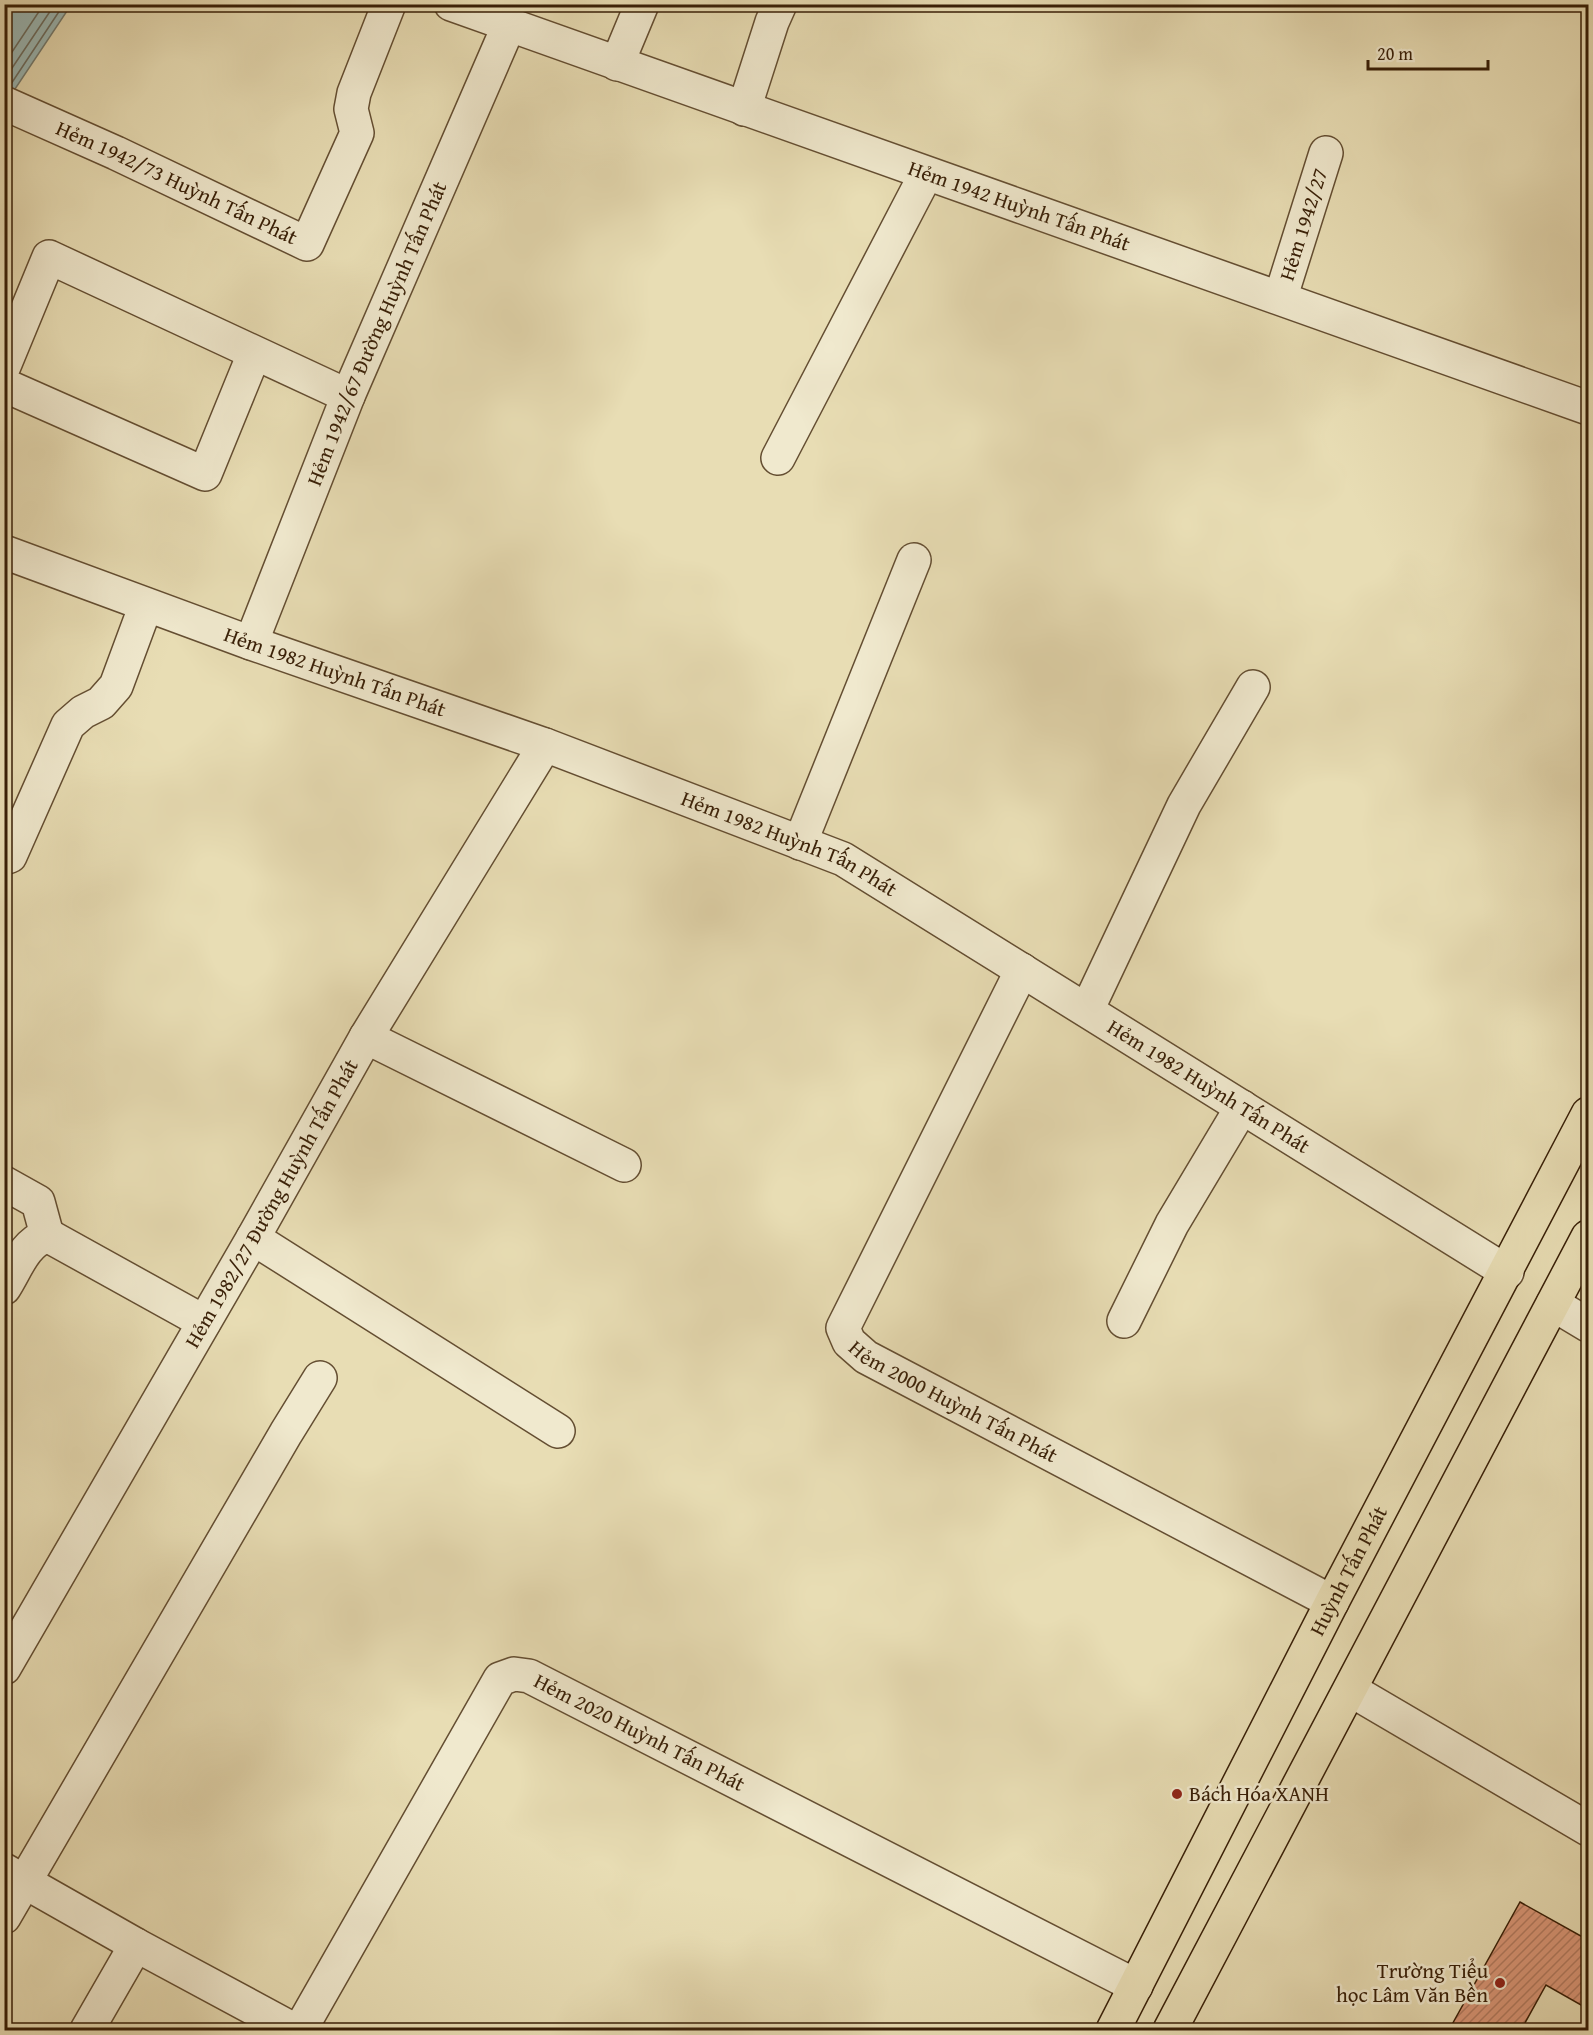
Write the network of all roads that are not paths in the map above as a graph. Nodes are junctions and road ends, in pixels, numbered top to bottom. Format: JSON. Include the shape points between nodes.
{"nodes":[{"id":1,"x":389,"y":4,"type":"edge"},
{"id":2,"x":451,"y":4,"type":"edge"},
{"id":3,"x":642,"y":4,"type":"edge"},
{"id":4,"x":780,"y":4,"type":"edge"},
{"id":5,"x":509,"y":25,"type":"junction"},
{"id":6,"x":617,"y":64,"type":"junction"},
{"id":7,"x":6,"y":104,"type":"edge"},
{"id":8,"x":744,"y":109,"type":"junction"},
{"id":9,"x":1326,"y":153,"type":"dead end"},
{"id":10,"x":926,"y":174,"type":"junction"},
{"id":11,"x":1281,"y":296,"type":"junction"},
{"id":12,"x":254,"y":354,"type":"junction"},
{"id":13,"x":4,"y":366,"type":"edge"},
{"id":14,"x":4,"y":385,"type":"edge"},
{"id":15,"x":348,"y":396,"type":"junction"},
{"id":16,"x":1588,"y":408,"type":"edge"},
{"id":17,"x":778,"y":458,"type":"dead end"},
{"id":18,"x":4,"y":552,"type":"edge"},
{"id":19,"x":915,"y":560,"type":"dead end"},
{"id":20,"x":146,"y":605,"type":"junction"},
{"id":21,"x":250,"y":643,"type":"junction"},
{"id":22,"x":1253,"y":687,"type":"dead end"},
{"id":23,"x":545,"y":745,"type":"junction"},
{"id":24,"x":800,"y":843,"type":"junction"},
{"id":25,"x":4,"y":858,"type":"edge"},
{"id":26,"x":1022,"y":970,"type":"junction"},
{"id":27,"x":1087,"y":1010,"type":"junction"},
{"id":28,"x":366,"y":1037,"type":"junction"},
{"id":29,"x":1242,"y":1107,"type":"junction"},
{"id":30,"x":1588,"y":1114,"type":"edge"},
{"id":31,"x":624,"y":1165,"type":"dead end"},
{"id":32,"x":4,"y":1183,"type":"edge"},
{"id":33,"x":47,"y":1235,"type":"junction"},
{"id":34,"x":1588,"y":1237,"type":"edge"},
{"id":35,"x":253,"y":1238,"type":"junction"},
{"id":36,"x":1507,"y":1272,"type":"junction"},
{"id":37,"x":4,"y":1288,"type":"edge"},
{"id":38,"x":1553,"y":1304,"type":"junction"},
{"id":39,"x":1124,"y":1321,"type":"dead end"},
{"id":40,"x":204,"y":1322,"type":"junction"},
{"id":41,"x":1588,"y":1325,"type":"edge"},
{"id":42,"x":320,"y":1378,"type":"dead end"},
{"id":43,"x":558,"y":1431,"type":"dead end"},
{"id":44,"x":1332,"y":1602,"type":"junction"},
{"id":45,"x":4,"y":1668,"type":"edge"},
{"id":46,"x":1351,"y":1690,"type":"junction"},
{"id":47,"x":1588,"y":1829,"type":"edge"},
{"id":48,"x":15,"y":1876,"type":"edge"},
{"id":49,"x":1188,"y":1885,"type":"junction"},
{"id":50,"x":1234,"y":1910,"type":"junction"},
{"id":51,"x":4,"y":1917,"type":"edge"},
{"id":52,"x":136,"y":1945,"type":"junction"},
{"id":53,"x":1136,"y":1986,"type":"junction"},
{"id":54,"x":87,"y":2031,"type":"edge"},
{"id":55,"x":294,"y":2031,"type":"edge"},
{"id":56,"x":300,"y":2031,"type":"edge"},
{"id":57,"x":1113,"y":2031,"type":"edge"},
{"id":58,"x":1170,"y":2031,"type":"edge"}],
"edges":[{"from":1,"to":7,"type":"street","name":"Hẻm 1942/73 Huỳnh Tấn Phát","via":[[354,93],[351,110],[357,133],[307,244]]},
{"from":2,"to":5,"type":"street","name":"Hẻm 1942 Huỳnh Tấn Phát"},
{"from":3,"to":6,"type":"street"},
{"from":4,"to":8,"type":"street"},
{"from":5,"to":6,"type":"street","name":"Hẻm 1942 Huỳnh Tấn Phát"},
{"from":5,"to":15,"type":"street","name":"Hẻm 1942/67 Đường Huỳnh Tấn Phát"},
{"from":6,"to":8,"type":"street","name":"Hẻm 1942 Huỳnh Tấn Phát"},
{"from":8,"to":10,"type":"street","name":"Hẻm 1942 Huỳnh Tấn Phát"},
{"from":9,"to":11,"type":"street","name":"Hẻm 1942/27"},
{"from":10,"to":11,"type":"street","name":"Hẻm 1942 Huỳnh Tấn Phát"},
{"from":10,"to":17,"type":"street"},
{"from":11,"to":16,"type":"street","name":"Hẻm 1942 Huỳnh Tấn Phát"},
{"from":12,"to":13,"type":"street","via":[[49,257]]},
{"from":12,"to":14,"type":"street","via":[[205,474]]},
{"from":12,"to":15,"type":"street"},
{"from":15,"to":21,"type":"street","name":"Hẻm 1942/67 Đường Huỳnh Tấn Phát"},
{"from":18,"to":20,"type":"street","name":"Hẻm 1982 Huỳnh Tấn Phát"},
{"from":19,"to":24,"type":"street"},
{"from":20,"to":21,"type":"street","name":"Hẻm 1982 Huỳnh Tấn Phát"},
{"from":20,"to":25,"type":"street","via":[[116,686],[101,703],[68,725],[10,856]]},
{"from":21,"to":23,"type":"street","name":"Hẻm 1982 Huỳnh Tấn Phát"},
{"from":22,"to":27,"type":"street","via":[[1184,805]]},
{"from":23,"to":24,"type":"street","name":"Hẻm 1982 Huỳnh Tấn Phát"},
{"from":23,"to":28,"type":"street","name":"Hẻm 1982/27 Đường Huỳnh Tấn Phát"},
{"from":24,"to":26,"type":"street","name":"Hẻm 1982 Huỳnh Tấn Phát","via":[[843,859]]},
{"from":26,"to":27,"type":"street","name":"Hẻm 1982 Huỳnh Tấn Phát"},
{"from":26,"to":44,"type":"street","name":"Hẻm 2000 Huỳnh Tấn Phát","via":[[843,1328],[849,1342],[866,1357]]},
{"from":27,"to":29,"type":"street","name":"Hẻm 1982 Huỳnh Tấn Phát"},
{"from":28,"to":31,"type":"street"},
{"from":28,"to":35,"type":"street","name":"Hẻm 1982/27 Đường Huỳnh Tấn Phát"},
{"from":29,"to":36,"type":"street","name":"Hẻm 1982 Huỳnh Tấn Phát"},
{"from":29,"to":39,"type":"street","via":[[1172,1224]]},
{"from":30,"to":36,"type":"main road","name":"Huỳnh Tấn Phát"},
{"from":32,"to":33,"type":"street","via":[[38,1202]]},
{"from":33,"to":37,"type":"street","via":[[28,1247]]},
{"from":33,"to":40,"type":"street"},
{"from":34,"to":38,"type":"main road"},
{"from":35,"to":40,"type":"street","name":"Hẻm 1982/27 Đường Huỳnh Tấn Phát"},
{"from":35,"to":43,"type":"street"},
{"from":36,"to":44,"type":"main road","name":"Huỳnh Tấn Phát"},
{"from":38,"to":41,"type":"street"},
{"from":38,"to":46,"type":"main road"},
{"from":40,"to":45,"type":"street","name":"Hẻm 1982/27 Đường Huỳnh Tấn Phát"},
{"from":42,"to":48,"type":"street"},
{"from":44,"to":49,"type":"main road","name":"Huỳnh Tấn Phát"},
{"from":46,"to":47,"type":"street"},
{"from":46,"to":50,"type":"main road"},
{"from":48,"to":51,"type":"street"},
{"from":48,"to":52,"type":"street"},
{"from":49,"to":50,"type":"main road"},
{"from":49,"to":53,"type":"main road","name":"Huỳnh Tấn Phát"},
{"from":50,"to":58,"type":"main road"},
{"from":52,"to":54,"type":"street"},
{"from":52,"to":55,"type":"street"},
{"from":53,"to":56,"type":"street","name":"Hẻm 2020 Huỳnh Tấn Phát","via":[[529,1676],[514,1674],[500,1679]]},
{"from":53,"to":57,"type":"main road","name":"Huỳnh Tấn Phát"}]}
